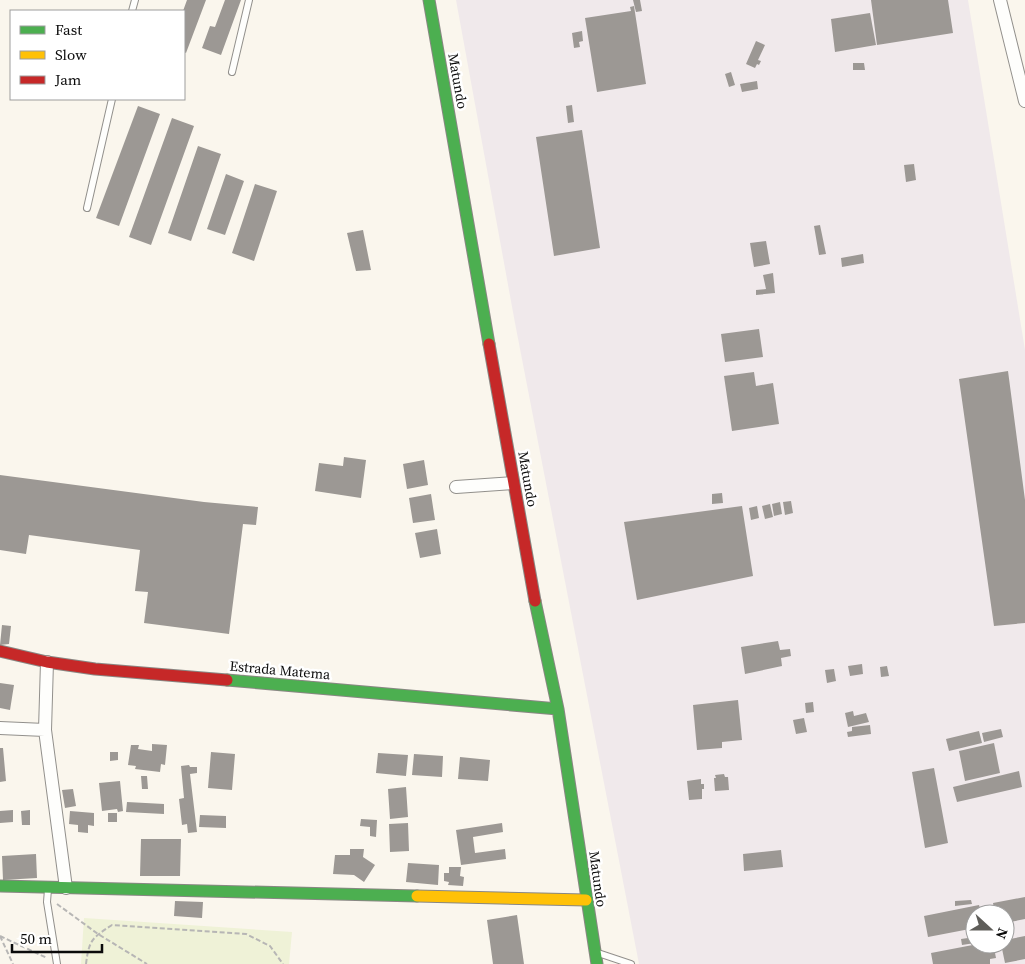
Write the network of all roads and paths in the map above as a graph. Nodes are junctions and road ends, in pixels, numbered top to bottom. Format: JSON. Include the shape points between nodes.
{"nodes":[{"id":1,"x":249,"y":0,"type":"edge"},
{"id":2,"x":428,"y":0,"type":"edge"},
{"id":3,"x":1000,"y":0,"type":"edge"},
{"id":4,"x":232,"y":72,"type":"dead end"},
{"id":5,"x":112,"y":100,"type":"edge"},
{"id":6,"x":1025,"y":101,"type":"edge"},
{"id":7,"x":88,"y":208,"type":"dead end"},
{"id":8,"x":513,"y":483,"type":"junction"},
{"id":9,"x":456,"y":487,"type":"dead end"},
{"id":10,"x":0,"y":650,"type":"edge"},
{"id":11,"x":46,"y":662,"type":"junction"},
{"id":12,"x":558,"y":709,"type":"junction"},
{"id":13,"x":0,"y":728,"type":"edge"},
{"id":14,"x":45,"y":730,"type":"junction"},
{"id":15,"x":0,"y":886,"type":"edge"},
{"id":16,"x":66,"y":888,"type":"junction"},
{"id":17,"x":47,"y":893,"type":"junction"},
{"id":18,"x":586,"y":900,"type":"junction"},
{"id":19,"x":98,"y":934,"type":"junction"},
{"id":20,"x":0,"y":936,"type":"edge"},
{"id":21,"x":594,"y":952,"type":"junction"},
{"id":22,"x":56,"y":963,"type":"edge"},
{"id":23,"x":13,"y":964,"type":"edge"},
{"id":24,"x":86,"y":964,"type":"edge"},
{"id":25,"x":147,"y":964,"type":"edge"},
{"id":26,"x":283,"y":964,"type":"edge"},
{"id":27,"x":597,"y":964,"type":"edge"},
{"id":28,"x":631,"y":964,"type":"edge"}],
"edges":[{"from":1,"to":4,"type":"lane"},
{"from":2,"to":8,"type":"street","name":"Matundo"},
{"from":3,"to":6,"type":"street"},
{"from":5,"to":7,"type":"lane"},
{"from":8,"to":9,"type":"street"},
{"from":8,"to":12,"type":"street","name":"Matundo"},
{"from":10,"to":11,"type":"street","name":"Estrada Matema"},
{"from":11,"to":12,"type":"street","name":"Estrada Matema"},
{"from":11,"to":14,"type":"street"},
{"from":12,"to":18,"type":"street","name":"Matundo"},
{"from":13,"to":14,"type":"street"},
{"from":14,"to":16,"type":"street"},
{"from":15,"to":17,"type":"street"},
{"from":16,"to":17,"type":"street"},
{"from":16,"to":18,"type":"street"},
{"from":17,"to":19,"type":"path"},
{"from":17,"to":22,"type":"lane"},
{"from":18,"to":21,"type":"street","name":"Matundo"},
{"from":19,"to":24,"type":"path","via":[[88,945]]},
{"from":19,"to":25,"type":"path"},
{"from":19,"to":26,"type":"path","via":[[112,926],[246,934],[270,946]]},
{"from":20,"to":22,"type":"path"},
{"from":20,"to":23,"type":"path"},
{"from":21,"to":27,"type":"street","name":"Matundo"},
{"from":21,"to":28,"type":"lane"}]}
